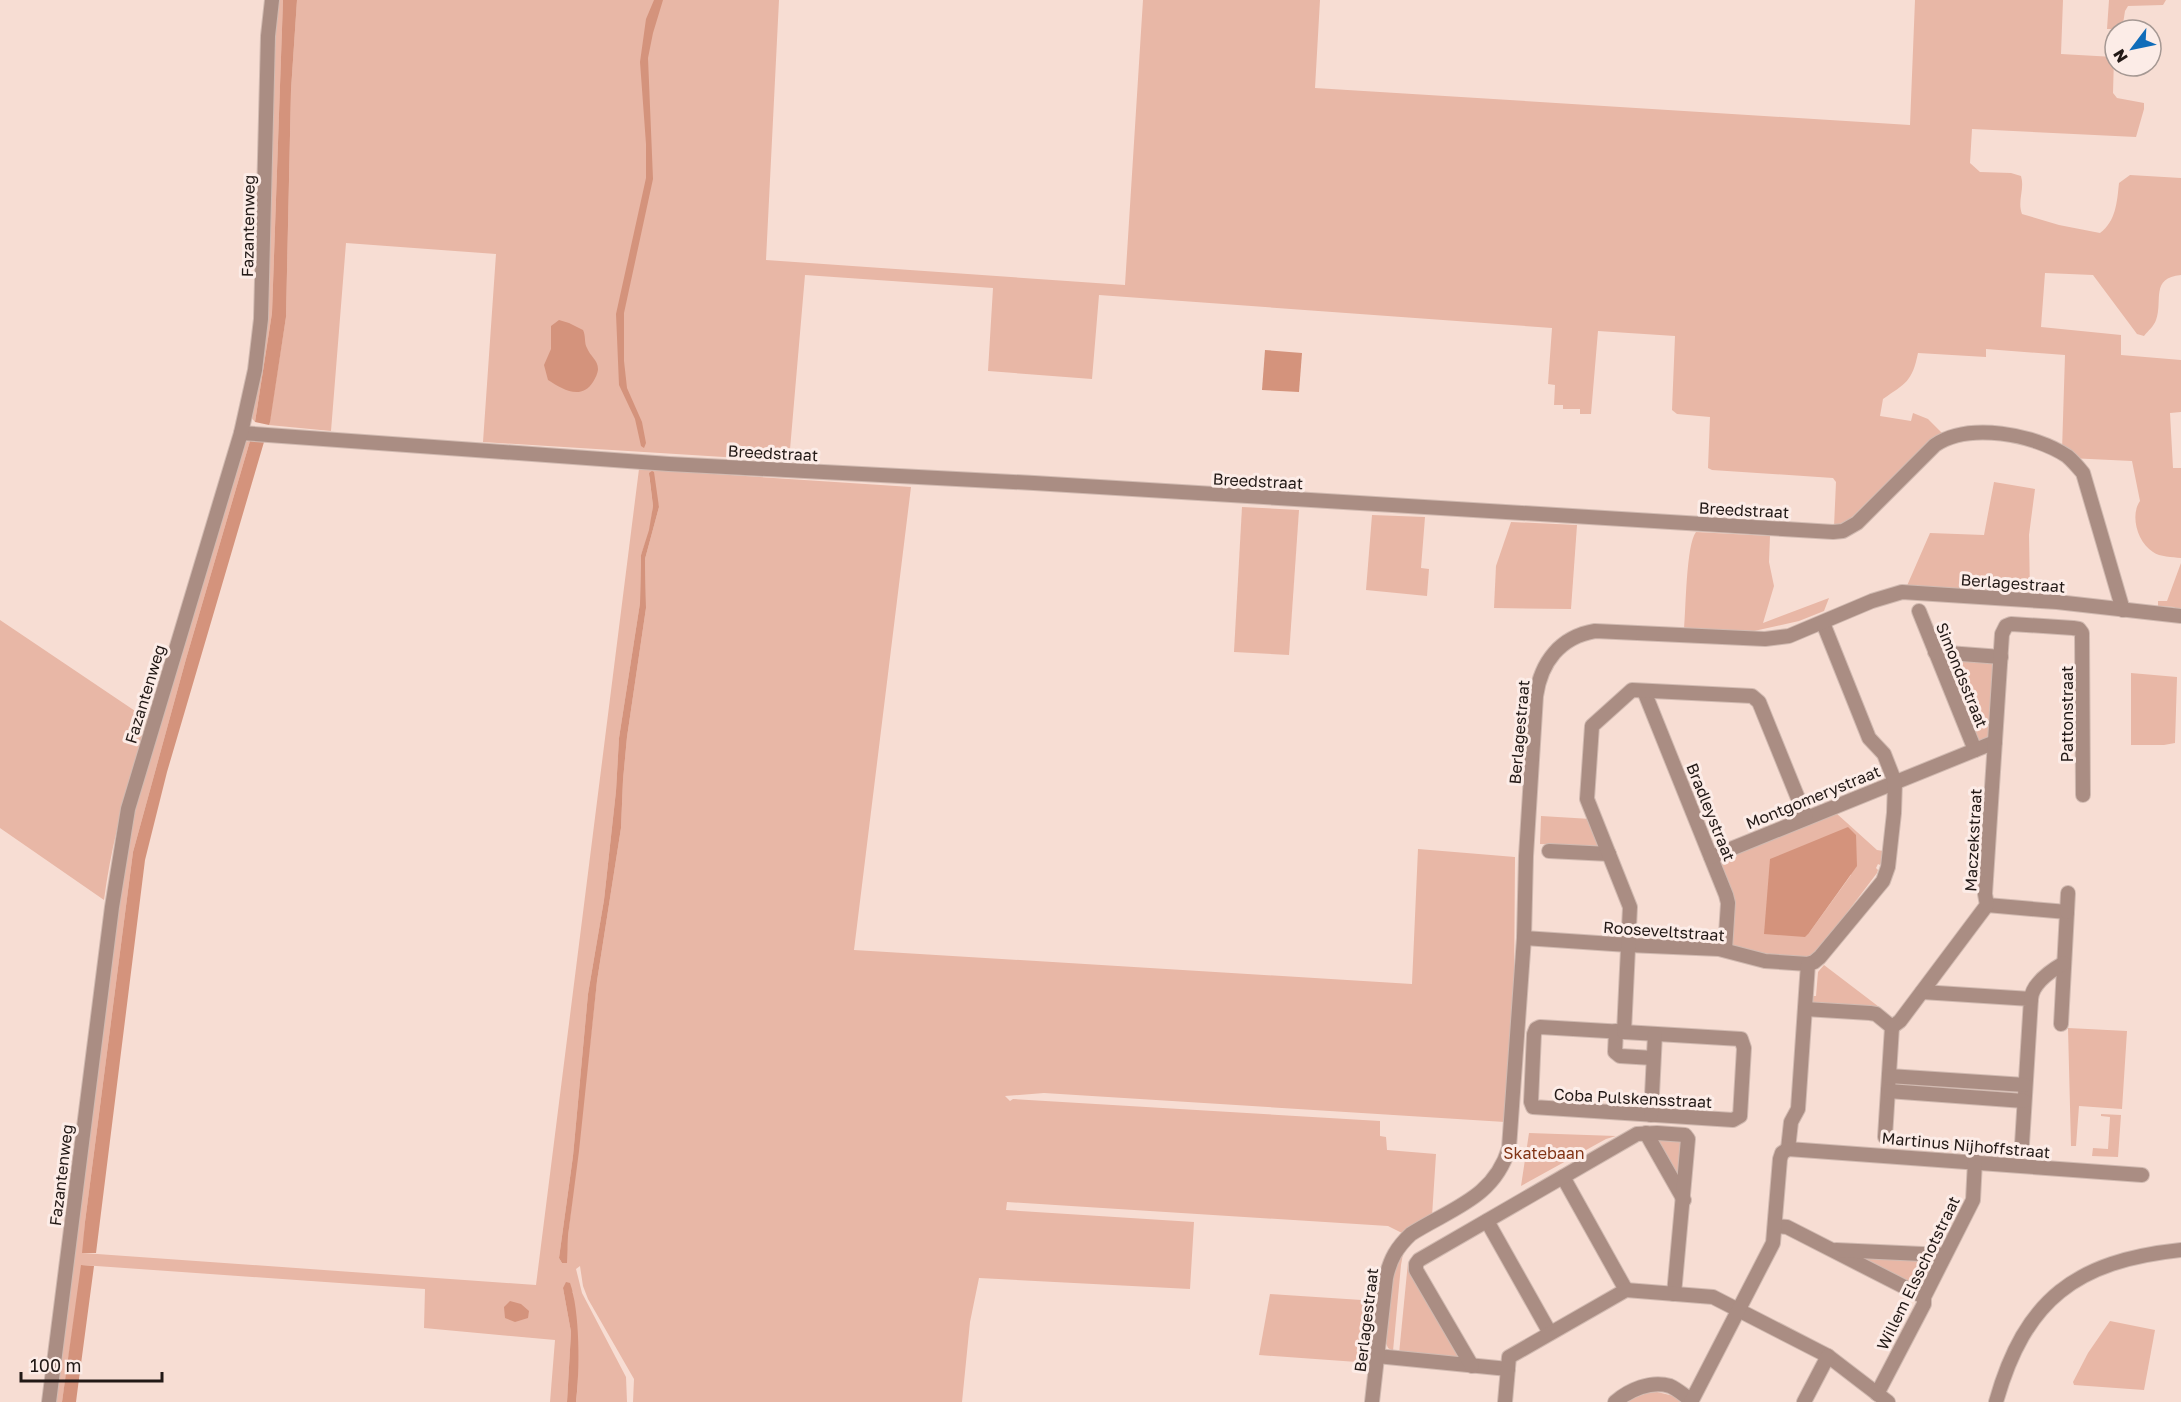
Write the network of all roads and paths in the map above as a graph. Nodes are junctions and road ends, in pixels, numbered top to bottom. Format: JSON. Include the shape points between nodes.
{"nodes":[{"id":1,"x":272,"y":0,"type":"edge"},
{"id":2,"x":241,"y":433,"type":"junction"},
{"id":3,"x":2123,"y":610,"type":"junction"},
{"id":4,"x":1919,"y":611,"type":"dead end"},
{"id":5,"x":2181,"y":616,"type":"edge"},
{"id":6,"x":1823,"y":623,"type":"junction"},
{"id":7,"x":2082,"y":633,"type":"joint"},
{"id":8,"x":1935,"y":652,"type":"junction"},
{"id":9,"x":2001,"y":657,"type":"junction"},
{"id":10,"x":1644,"y":691,"type":"junction"},
{"id":11,"x":1995,"y":742,"type":"junction"},
{"id":12,"x":1975,"y":750,"type":"junction"},
{"id":13,"x":1895,"y":782,"type":"junction"},
{"id":14,"x":2083,"y":795,"type":"dead end"},
{"id":15,"x":1806,"y":818,"type":"junction"},
{"id":16,"x":1549,"y":851,"type":"dead end"},
{"id":17,"x":1610,"y":854,"type":"junction"},
{"id":18,"x":1710,"y":857,"type":"junction"},
{"id":19,"x":2068,"y":892,"type":"dead end"},
{"id":20,"x":1987,"y":905,"type":"junction"},
{"id":21,"x":2067,"y":912,"type":"junction"},
{"id":22,"x":1524,"y":938,"type":"junction"},
{"id":23,"x":1628,"y":945,"type":"junction"},
{"id":24,"x":1725,"y":950,"type":"junction"},
{"id":25,"x":2064,"y":963,"type":"junction"},
{"id":26,"x":1808,"y":964,"type":"junction"},
{"id":27,"x":1922,"y":992,"type":"junction"},
{"id":28,"x":2031,"y":999,"type":"junction"},
{"id":29,"x":1805,"y":1009,"type":"junction"},
{"id":30,"x":2061,"y":1024,"type":"dead end"},
{"id":31,"x":1892,"y":1027,"type":"junction"},
{"id":32,"x":1620,"y":1031,"type":"junction"},
{"id":33,"x":1655,"y":1034,"type":"junction"},
{"id":34,"x":1653,"y":1058,"type":"junction"},
{"id":35,"x":1889,"y":1076,"type":"junction"},
{"id":36,"x":2025,"y":1085,"type":"junction"},
{"id":37,"x":1888,"y":1092,"type":"junction"},
{"id":38,"x":2024,"y":1101,"type":"junction"},
{"id":39,"x":1651,"y":1115,"type":"junction"},
{"id":40,"x":1646,"y":1134,"type":"junction"},
{"id":41,"x":1885,"y":1137,"type":"dead end"},
{"id":42,"x":2022,"y":1144,"type":"dead end"},
{"id":43,"x":1788,"y":1149,"type":"junction"},
{"id":44,"x":1975,"y":1161,"type":"junction"},
{"id":45,"x":2142,"y":1175,"type":"dead end"},
{"id":46,"x":1563,"y":1177,"type":"junction"},
{"id":47,"x":1684,"y":1200,"type":"junction"},
{"id":48,"x":1487,"y":1221,"type":"junction"},
{"id":49,"x":1775,"y":1226,"type":"junction"},
{"id":50,"x":1832,"y":1250,"type":"junction"},
{"id":51,"x":2181,"y":1250,"type":"edge"},
{"id":52,"x":1944,"y":1256,"type":"junction"},
{"id":53,"x":1626,"y":1290,"type":"junction"},
{"id":54,"x":1674,"y":1294,"type":"junction"},
{"id":55,"x":1924,"y":1296,"type":"junction"},
{"id":56,"x":1739,"y":1309,"type":"junction"},
{"id":57,"x":1550,"y":1334,"type":"junction"},
{"id":58,"x":1377,"y":1356,"type":"junction"},
{"id":59,"x":1828,"y":1356,"type":"junction"},
{"id":60,"x":1472,"y":1366,"type":"junction"},
{"id":61,"x":1508,"y":1369,"type":"junction"},
{"id":62,"x":1882,"y":1398,"type":"edge"},
{"id":63,"x":1691,"y":1401,"type":"edge"},
{"id":64,"x":49,"y":1402,"type":"edge"},
{"id":65,"x":1372,"y":1402,"type":"edge"},
{"id":66,"x":1505,"y":1402,"type":"edge"},
{"id":67,"x":1615,"y":1402,"type":"edge"},
{"id":68,"x":1804,"y":1402,"type":"edge"},
{"id":69,"x":1996,"y":1402,"type":"edge"}],
"edges":[{"from":1,"to":2,"type":"street","name":"Fazantenweg","via":[[261,319]]},
{"from":2,"to":3,"type":"street","name":"Breedstraat","via":[[669,464],[1833,532],[1857,523],[1944,439],[1969,433],[2010,435],[2057,450],[2083,473]]},
{"from":2,"to":64,"type":"street","name":"Fazantenweg","via":[[128,809]]},
{"from":3,"to":5,"type":"street","name":"Berlagestraat"},
{"from":3,"to":6,"type":"street","name":"Berlagestraat","via":[[1902,592]]},
{"from":4,"to":8,"type":"street","name":"Simondsstraat"},
{"from":6,"to":13,"type":"street","via":[[1869,738],[1884,754]]},
{"from":6,"to":22,"type":"street","name":"Berlagestraat","via":[[1789,636],[1765,639],[1595,631],[1556,651],[1538,679],[1536,696]]},
{"from":7,"to":9,"type":"street","name":"Maczekstraat","via":[[2073,628],[2012,624],[2003,629]]},
{"from":7,"to":14,"type":"street","name":"Pattonstraat"},
{"from":8,"to":9,"type":"street"},
{"from":8,"to":12,"type":"street","name":"Simondsstraat"},
{"from":9,"to":11,"type":"street","name":"Maczekstraat"},
{"from":10,"to":15,"type":"street","via":[[1752,696],[1759,702]]},
{"from":10,"to":17,"type":"street","via":[[1632,690],[1592,726],[1587,799]]},
{"from":10,"to":18,"type":"street","name":"Bradleystraat"},
{"from":11,"to":12,"type":"street","name":"Simondsstraat"},
{"from":11,"to":20,"type":"street","name":"Maczekstraat"},
{"from":12,"to":13,"type":"street","name":"Simondsstraat"},
{"from":13,"to":15,"type":"street","name":"Montgomerystraat"},
{"from":13,"to":26,"type":"street","via":[[1888,867],[1883,881],[1820,957]]},
{"from":15,"to":18,"type":"street","name":"Montgomerystraat"},
{"from":16,"to":17,"type":"street"},
{"from":17,"to":23,"type":"street","via":[[1629,907]]},
{"from":18,"to":24,"type":"street","name":"Bradleystraat","via":[[1728,903]]},
{"from":19,"to":21,"type":"street"},
{"from":20,"to":21,"type":"street"},
{"from":20,"to":27,"type":"street","name":"Maczekstraat"},
{"from":21,"to":25,"type":"street"},
{"from":22,"to":23,"type":"street","name":"Rooseveltstraat"},
{"from":22,"to":58,"type":"street","name":"Berlagestraat","via":[[1511,1136],[1505,1161],[1485,1190],[1411,1234],[1396,1250],[1386,1278]]},
{"from":23,"to":24,"type":"street","name":"Rooseveltstraat"},
{"from":23,"to":32,"type":"street"},
{"from":24,"to":26,"type":"street","name":"Rooseveltstraat","via":[[1765,962]]},
{"from":25,"to":28,"type":"street","via":[[2049,972]]},
{"from":25,"to":30,"type":"street"},
{"from":26,"to":29,"type":"street"},
{"from":27,"to":28,"type":"street"},
{"from":27,"to":31,"type":"street","name":"Maczekstraat"},
{"from":28,"to":36,"type":"street"},
{"from":29,"to":31,"type":"street","via":[[1876,1014]]},
{"from":29,"to":43,"type":"street","via":[[1798,1109],[1791,1122]]},
{"from":31,"to":35,"type":"street"},
{"from":32,"to":33,"type":"street"},
{"from":32,"to":34,"type":"street","via":[[1615,1052],[1620,1056]]},
{"from":32,"to":39,"type":"street","name":"Coba Pulskensstraat","via":[[1536,1029],[1531,1102],[1533,1107]]},
{"from":33,"to":34,"type":"street"},
{"from":33,"to":39,"type":"street","name":"Coba Pulskensstraat","via":[[1741,1039],[1741,1112],[1733,1120]]},
{"from":34,"to":39,"type":"street"},
{"from":35,"to":36,"type":"street"},
{"from":35,"to":37,"type":"street"},
{"from":36,"to":38,"type":"street"},
{"from":37,"to":38,"type":"street"},
{"from":37,"to":41,"type":"street"},
{"from":38,"to":42,"type":"street"},
{"from":40,"to":46,"type":"street","via":[[1637,1134]]},
{"from":40,"to":47,"type":"street"},
{"from":40,"to":47,"type":"street","name":"Coba Pulskensstraat","via":[[1687,1137]]},
{"from":43,"to":44,"type":"street","name":"Martinus Nijhoffstraat"},
{"from":43,"to":49,"type":"street","via":[[1780,1159]]},
{"from":44,"to":45,"type":"street","name":"Martinus Nijhoffstraat"},
{"from":44,"to":52,"type":"street","name":"Willem Elsschotstraat","via":[[1973,1200]]},
{"from":46,"to":48,"type":"street"},
{"from":46,"to":53,"type":"street"},
{"from":47,"to":54,"type":"street"},
{"from":48,"to":57,"type":"street"},
{"from":48,"to":60,"type":"street","via":[[1416,1264]]},
{"from":49,"to":50,"type":"street","via":[[1787,1227]]},
{"from":49,"to":56,"type":"street","via":[[1773,1243]]},
{"from":50,"to":52,"type":"street"},
{"from":50,"to":55,"type":"street"},
{"from":51,"to":69,"type":"street","via":[[2115,1264],[2060,1289],[2021,1339]]},
{"from":52,"to":55,"type":"street","name":"Willem Elsschotstraat"},
{"from":53,"to":54,"type":"street"},
{"from":53,"to":57,"type":"street"},
{"from":54,"to":56,"type":"street","via":[[1713,1298]]},
{"from":55,"to":62,"type":"street","name":"Willem Elsschotstraat","via":[[1924,1304]]},
{"from":56,"to":59,"type":"street"},
{"from":56,"to":63,"type":"street"},
{"from":57,"to":61,"type":"street","via":[[1509,1357]]},
{"from":58,"to":60,"type":"street"},
{"from":58,"to":65,"type":"street","name":"Berlagestraat"},
{"from":59,"to":62,"type":"street"},
{"from":59,"to":68,"type":"street"},
{"from":60,"to":61,"type":"street"},
{"from":61,"to":66,"type":"street"},
{"from":63,"to":67,"type":"street","via":[[1671,1387],[1657,1385],[1641,1387]]}]}
